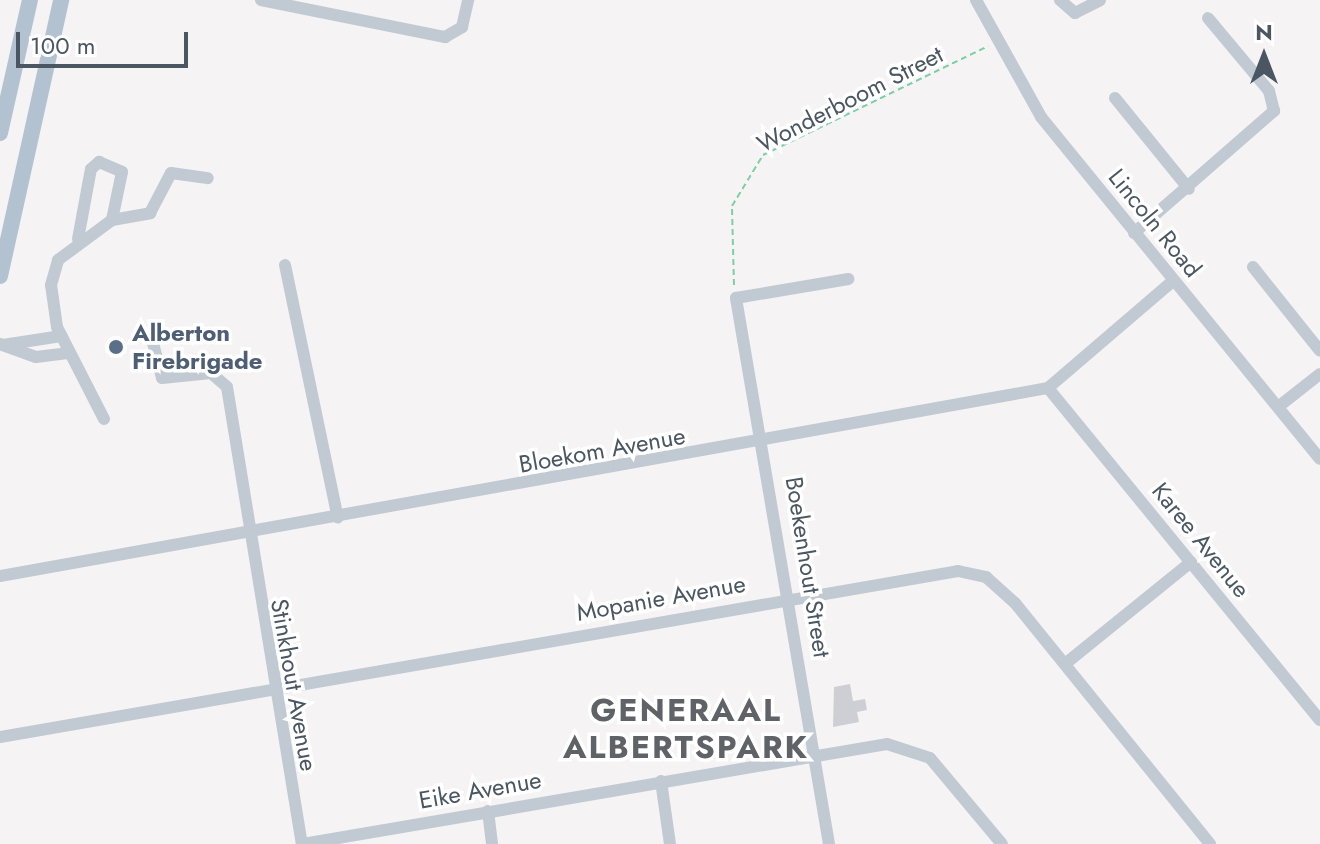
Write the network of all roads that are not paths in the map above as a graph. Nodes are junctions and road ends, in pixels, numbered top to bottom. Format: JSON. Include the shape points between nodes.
{"nodes":[{"id":1,"x":30,"y":0,"type":"edge"},
{"id":2,"x":61,"y":0,"type":"edge"},
{"id":3,"x":261,"y":0,"type":"edge"},
{"id":4,"x":468,"y":0,"type":"edge"},
{"id":5,"x":976,"y":0,"type":"edge"},
{"id":6,"x":1060,"y":0,"type":"edge"},
{"id":7,"x":1100,"y":0,"type":"edge"},
{"id":8,"x":1208,"y":18,"type":"dead end"},
{"id":9,"x":1115,"y":98,"type":"dead end"},
{"id":10,"x":0,"y":133,"type":"edge"},
{"id":11,"x":208,"y":178,"type":"dead end"},
{"id":12,"x":1189,"y":189,"type":"junction"},
{"id":13,"x":112,"y":220,"type":"junction"},
{"id":14,"x":1134,"y":233,"type":"junction"},
{"id":15,"x":78,"y":239,"type":"junction"},
{"id":16,"x":285,"y":265,"type":"dead end"},
{"id":17,"x":1253,"y":267,"type":"dead end"},
{"id":18,"x":0,"y":276,"type":"edge"},
{"id":19,"x":848,"y":279,"type":"dead end"},
{"id":20,"x":1173,"y":281,"type":"junction"},
{"id":21,"x":151,"y":335,"type":"dead end"},
{"id":22,"x":61,"y":336,"type":"junction"},
{"id":23,"x":2,"y":345,"type":"edge"},
{"id":24,"x":1320,"y":351,"type":"edge"},
{"id":25,"x":70,"y":353,"type":"junction"},
{"id":26,"x":1320,"y":374,"type":"edge"},
{"id":27,"x":1048,"y":388,"type":"junction"},
{"id":28,"x":1278,"y":407,"type":"junction"},
{"id":29,"x":104,"y":419,"type":"dead end"},
{"id":30,"x":765,"y":444,"type":"junction"},
{"id":31,"x":1320,"y":459,"type":"edge"},
{"id":32,"x":338,"y":518,"type":"junction"},
{"id":33,"x":245,"y":534,"type":"junction"},
{"id":34,"x":1191,"y":562,"type":"junction"},
{"id":35,"x":0,"y":576,"type":"edge"},
{"id":36,"x":789,"y":596,"type":"junction"},
{"id":37,"x":1065,"y":664,"type":"junction"},
{"id":38,"x":272,"y":691,"type":"junction"},
{"id":39,"x":1320,"y":720,"type":"edge"},
{"id":40,"x":0,"y":737,"type":"edge"},
{"id":41,"x":818,"y":754,"type":"junction"},
{"id":42,"x":661,"y":781,"type":"junction"},
{"id":43,"x":488,"y":811,"type":"junction"},
{"id":44,"x":302,"y":844,"type":"edge"},
{"id":45,"x":492,"y":844,"type":"edge"},
{"id":46,"x":670,"y":844,"type":"edge"},
{"id":47,"x":829,"y":844,"type":"edge"},
{"id":48,"x":1002,"y":844,"type":"edge"},
{"id":49,"x":1210,"y":844,"type":"edge"}],
"edges":[{"from":1,"to":10,"type":"main road"},
{"from":2,"to":18,"type":"main road"},
{"from":3,"to":4,"type":"street","via":[[445,37],[462,27]]},
{"from":5,"to":14,"type":"street","name":"Lincoln Road","via":[[1022,90]]},
{"from":6,"to":7,"type":"street","via":[[1075,13]]},
{"from":8,"to":12,"type":"street","via":[[1275,105]]},
{"from":9,"to":12,"type":"street"},
{"from":11,"to":13,"type":"street","via":[[171,173],[150,213]]},
{"from":12,"to":14,"type":"street"},
{"from":13,"to":15,"type":"street"},
{"from":13,"to":15,"type":"street","via":[[122,172],[99,162],[91,169]]},
{"from":14,"to":20,"type":"street","name":"Lincoln Road"},
{"from":15,"to":22,"type":"street","via":[[58,260],[51,285]]},
{"from":16,"to":32,"type":"street"},
{"from":17,"to":24,"type":"street"},
{"from":19,"to":30,"type":"street","name":"Boekenhout Street","via":[[736,298]]},
{"from":20,"to":27,"type":"street","name":"Bloekom Avenue"},
{"from":20,"to":28,"type":"street","name":"Lincoln Road"},
{"from":21,"to":33,"type":"street","name":"Stinkhout Avenue","via":[[162,378],[211,373],[227,387]]},
{"from":22,"to":23,"type":"street"},
{"from":22,"to":25,"type":"street"},
{"from":23,"to":25,"type":"street","via":[[36,357]]},
{"from":25,"to":29,"type":"street"},
{"from":26,"to":28,"type":"street"},
{"from":27,"to":30,"type":"street","name":"Bloekom Avenue"},
{"from":27,"to":34,"type":"street","name":"Karee Avenue"},
{"from":28,"to":31,"type":"street","name":"Lincoln Road"},
{"from":30,"to":32,"type":"street","name":"Bloekom Avenue"},
{"from":30,"to":36,"type":"street","name":"Boekenhout Street"},
{"from":32,"to":33,"type":"street","name":"Bloekom Avenue"},
{"from":33,"to":35,"type":"street","name":"Bloekom Avenue"},
{"from":33,"to":38,"type":"street","name":"Stinkhout Avenue"},
{"from":34,"to":37,"type":"street"},
{"from":34,"to":39,"type":"street","name":"Karee Avenue"},
{"from":36,"to":37,"type":"street","name":"Mopanie Avenue","via":[[973,572],[1006,593]]},
{"from":36,"to":38,"type":"street","name":"Mopanie Avenue"},
{"from":36,"to":41,"type":"street","name":"Boekenhout Street"},
{"from":37,"to":49,"type":"street","name":"Mopanie Avenue"},
{"from":38,"to":40,"type":"street","name":"Mopanie Avenue"},
{"from":38,"to":44,"type":"street","name":"Stinkhout Avenue"},
{"from":41,"to":42,"type":"street","name":"Eike Avenue"},
{"from":41,"to":47,"type":"street","name":"Boekenhout Street"},
{"from":41,"to":48,"type":"street","name":"Eike Avenue","via":[[872,744],[915,750],[940,768]]},
{"from":42,"to":43,"type":"street","name":"Eike Avenue"},
{"from":42,"to":46,"type":"street"},
{"from":43,"to":44,"type":"street","name":"Eike Avenue"},
{"from":43,"to":45,"type":"street"}]}
